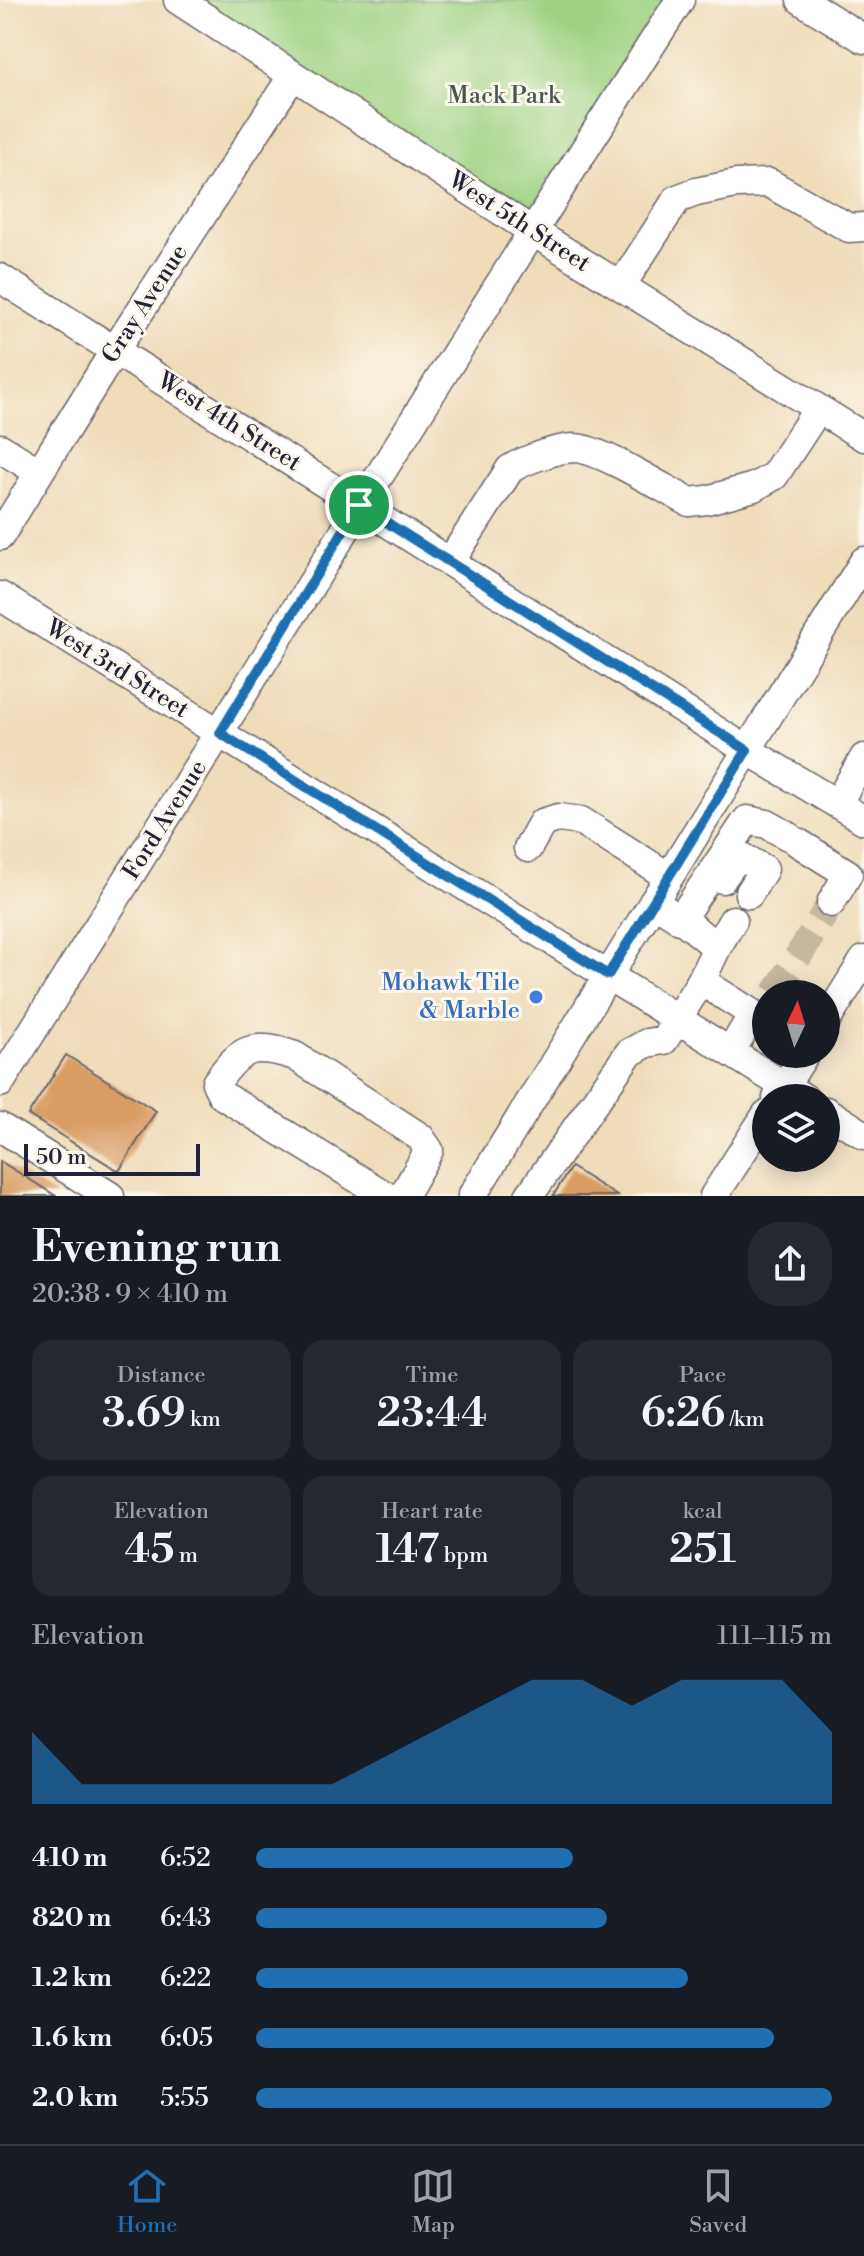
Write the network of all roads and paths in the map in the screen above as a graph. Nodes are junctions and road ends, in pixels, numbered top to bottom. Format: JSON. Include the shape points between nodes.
{"nodes":[{"id":1,"x":178,"y":0,"type":"edge"},
{"id":2,"x":680,"y":0,"type":"edge"},
{"id":3,"x":801,"y":0,"type":"edge"},
{"id":4,"x":864,"y":39,"type":"edge"},
{"id":5,"x":293,"y":75,"type":"junction"},
{"id":6,"x":864,"y":227,"type":"edge"},
{"id":7,"x":532,"y":231,"type":"junction"},
{"id":8,"x":0,"y":278,"type":"edge"},
{"id":9,"x":621,"y":286,"type":"junction"},
{"id":10,"x":115,"y":350,"type":"junction"},
{"id":11,"x":818,"y":409,"type":"junction"},
{"id":12,"x":864,"y":437,"type":"edge"},
{"id":13,"x":0,"y":448,"type":"edge"},
{"id":14,"x":39,"y":472,"type":"junction"},
{"id":15,"x":359,"y":505,"type":"junction"},
{"id":16,"x":0,"y":536,"type":"edge"},
{"id":17,"x":864,"y":561,"type":"edge"},
{"id":18,"x":450,"y":562,"type":"junction"},
{"id":19,"x":0,"y":596,"type":"edge"},
{"id":20,"x":220,"y":733,"type":"junction"},
{"id":21,"x":747,"y":750,"type":"junction"},
{"id":22,"x":864,"y":758,"type":"edge"},
{"id":23,"x":837,"y":804,"type":"junction"},
{"id":24,"x":864,"y":820,"type":"edge"},
{"id":25,"x":528,"y":848,"type":"dead end"},
{"id":26,"x":669,"y":877,"type":"junction"},
{"id":27,"x":749,"y":894,"type":"dead end"},
{"id":28,"x":653,"y":902,"type":"junction"},
{"id":29,"x":831,"y":903,"type":"tunnel mouth"},
{"id":30,"x":687,"y":910,"type":"junction"},
{"id":31,"x":733,"y":920,"type":"dead end"},
{"id":32,"x":717,"y":947,"type":"junction"},
{"id":33,"x":864,"y":960,"type":"edge"},
{"id":34,"x":608,"y":975,"type":"junction"},
{"id":35,"x":701,"y":981,"type":"junction"},
{"id":36,"x":840,"y":999,"type":"edge"},
{"id":37,"x":752,"y":1006,"type":"edge"},
{"id":38,"x":678,"y":1018,"type":"junction"},
{"id":39,"x":752,"y":1021,"type":"edge"},
{"id":40,"x":731,"y":1051,"type":"junction"},
{"id":41,"x":0,"y":1083,"type":"edge"},
{"id":42,"x":776,"y":1084,"type":"edge"},
{"id":43,"x":840,"y":1120,"type":"edge"},
{"id":44,"x":0,"y":1127,"type":"edge"},
{"id":45,"x":864,"y":1135,"type":"edge"},
{"id":46,"x":752,"y":1137,"type":"edge"},
{"id":47,"x":110,"y":1196,"type":"edge"},
{"id":48,"x":386,"y":1196,"type":"edge"},
{"id":49,"x":403,"y":1196,"type":"edge"},
{"id":50,"x":472,"y":1196,"type":"edge"},
{"id":51,"x":529,"y":1196,"type":"edge"},
{"id":52,"x":714,"y":1196,"type":"edge"}],
"edges":[{"from":1,"to":5,"type":"street","name":"West 5th Street"},
{"from":2,"to":7,"type":"street","name":"Ford Avenue"},
{"from":3,"to":4,"type":"street"},
{"from":5,"to":7,"type":"street","name":"West 5th Street"},
{"from":5,"to":10,"type":"street","name":"Gray Avenue"},
{"from":6,"to":9,"type":"street","via":[[849,228],[769,183],[696,192],[677,199]]},
{"from":7,"to":9,"type":"street","name":"West 5th Street"},
{"from":7,"to":15,"type":"street","name":"Ford Avenue"},
{"from":8,"to":10,"type":"street","name":"West 4th Street"},
{"from":9,"to":11,"type":"street","name":"West 5th Street"},
{"from":10,"to":14,"type":"street","name":"Gray Avenue"},
{"from":10,"to":15,"type":"street","name":"West 4th Street"},
{"from":11,"to":12,"type":"street","name":"West 5th Street"},
{"from":11,"to":18,"type":"street","via":[[774,476],[707,500],[689,502],[594,452],[574,448],[525,460],[510,469]]},
{"from":13,"to":14,"type":"street"},
{"from":14,"to":16,"type":"street","name":"Gray Avenue"},
{"from":15,"to":18,"type":"street","name":"West 4th Street"},
{"from":15,"to":20,"type":"street","name":"Ford Avenue"},
{"from":17,"to":21,"type":"street"},
{"from":18,"to":21,"type":"street","name":"West 4th Street"},
{"from":19,"to":20,"type":"street","name":"West 3rd Street"},
{"from":20,"to":34,"type":"street","name":"West 3rd Street"},
{"from":20,"to":41,"type":"street","name":"Ford Avenue"},
{"from":21,"to":23,"type":"street","name":"West 4th Street"},
{"from":21,"to":26,"type":"street"},
{"from":22,"to":23,"type":"street"},
{"from":23,"to":24,"type":"street","name":"West 4th Street"},
{"from":25,"to":26,"type":"street","via":[[542,823],[558,818],[581,821]]},
{"from":26,"to":28,"type":"street"},
{"from":27,"to":30,"type":"street","via":[[764,869],[739,855],[710,895]]},
{"from":28,"to":30,"type":"street"},
{"from":28,"to":34,"type":"street"},
{"from":29,"to":30,"type":"street","via":[[848,874],[767,824],[747,820]]},
{"from":30,"to":32,"type":"street"},
{"from":31,"to":32,"type":"street"},
{"from":32,"to":35,"type":"street"},
{"from":33,"to":36,"type":"street"},
{"from":34,"to":38,"type":"street","name":"West 3rd Street"},
{"from":34,"to":50,"type":"street"},
{"from":35,"to":37,"type":"street"},
{"from":35,"to":38,"type":"street"},
{"from":38,"to":40,"type":"street","name":"West 3rd Street"},
{"from":38,"to":51,"type":"street","via":[[664,1040],[629,1053]]},
{"from":39,"to":40,"type":"street"},
{"from":40,"to":42,"type":"street","name":"West 3rd Street"},
{"from":43,"to":45,"type":"street"},
{"from":44,"to":47,"type":"street"},
{"from":46,"to":52,"type":"street"},
{"from":48,"to":49,"type":"street","via":[[222,1095],[216,1083],[226,1069],[240,1054],[257,1048],[295,1056],[420,1137],[429,1150]]}]}
